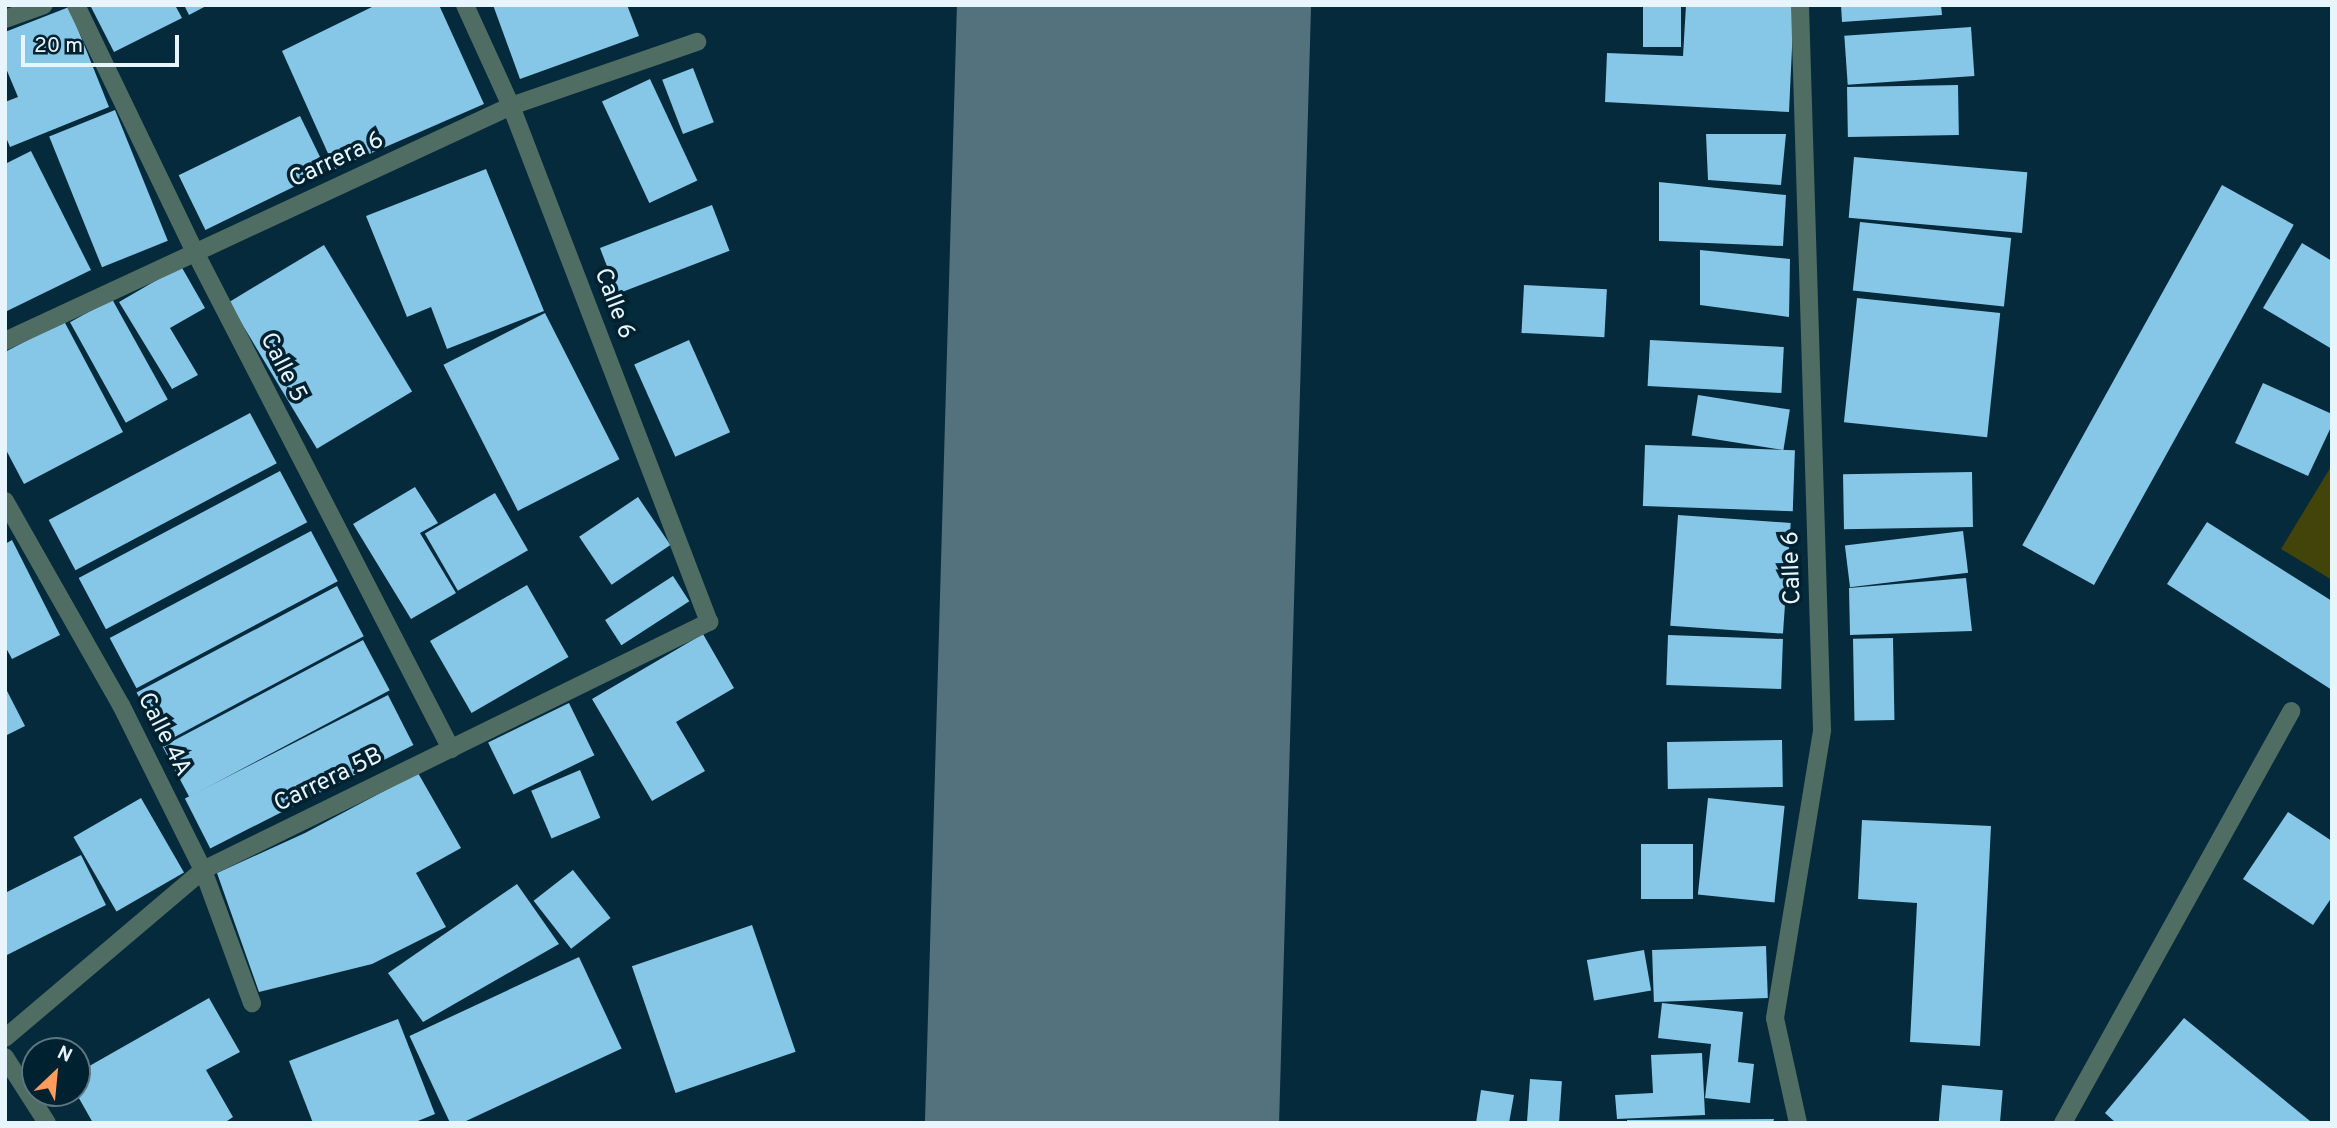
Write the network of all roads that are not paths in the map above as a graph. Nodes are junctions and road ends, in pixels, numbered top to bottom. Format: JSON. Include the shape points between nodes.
{"nodes":[{"id":1,"x":44,"y":5,"type":"edge"},
{"id":2,"x":76,"y":5,"type":"edge"},
{"id":3,"x":465,"y":5,"type":"edge"},
{"id":4,"x":1800,"y":5,"type":"edge"},
{"id":5,"x":5,"y":19,"type":"edge"},
{"id":6,"x":697,"y":42,"type":"dead end"},
{"id":7,"x":512,"y":106,"type":"junction"},
{"id":8,"x":196,"y":254,"type":"junction"},
{"id":9,"x":5,"y":341,"type":"edge"},
{"id":10,"x":5,"y":501,"type":"edge"},
{"id":11,"x":709,"y":622,"type":"joint"},
{"id":12,"x":2291,"y":711,"type":"dead end"},
{"id":13,"x":450,"y":749,"type":"junction"},
{"id":14,"x":203,"y":870,"type":"junction"},
{"id":15,"x":252,"y":1003,"type":"dead end"},
{"id":16,"x":5,"y":1038,"type":"edge"},
{"id":17,"x":5,"y":1058,"type":"edge"},
{"id":18,"x":47,"y":1123,"type":"edge"},
{"id":19,"x":1798,"y":1123,"type":"edge"},
{"id":20,"x":2063,"y":1123,"type":"edge"}],
"edges":[{"from":1,"to":5,"type":"street"},
{"from":2,"to":8,"type":"street","name":"Calle 5"},
{"from":3,"to":7,"type":"street","name":"Calle 6"},
{"from":4,"to":19,"type":"street","name":"Calle 6","via":[[1822,730],[1776,1018]]},
{"from":6,"to":7,"type":"street","name":"Carrera 6"},
{"from":7,"to":8,"type":"street","name":"Carrera 6"},
{"from":7,"to":11,"type":"street","name":"Calle 6"},
{"from":8,"to":9,"type":"street","name":"Carrera 6"},
{"from":8,"to":13,"type":"street","name":"Calle 5"},
{"from":10,"to":14,"type":"street","name":"Calle 4A","via":[[121,705]]},
{"from":11,"to":13,"type":"street","name":"Carrera 5B"},
{"from":12,"to":20,"type":"street"},
{"from":13,"to":14,"type":"street","name":"Carrera 5B"},
{"from":14,"to":15,"type":"street","name":"Calle 4A"},
{"from":14,"to":16,"type":"street","name":"Carrera 5B"},
{"from":17,"to":18,"type":"street"}]}
